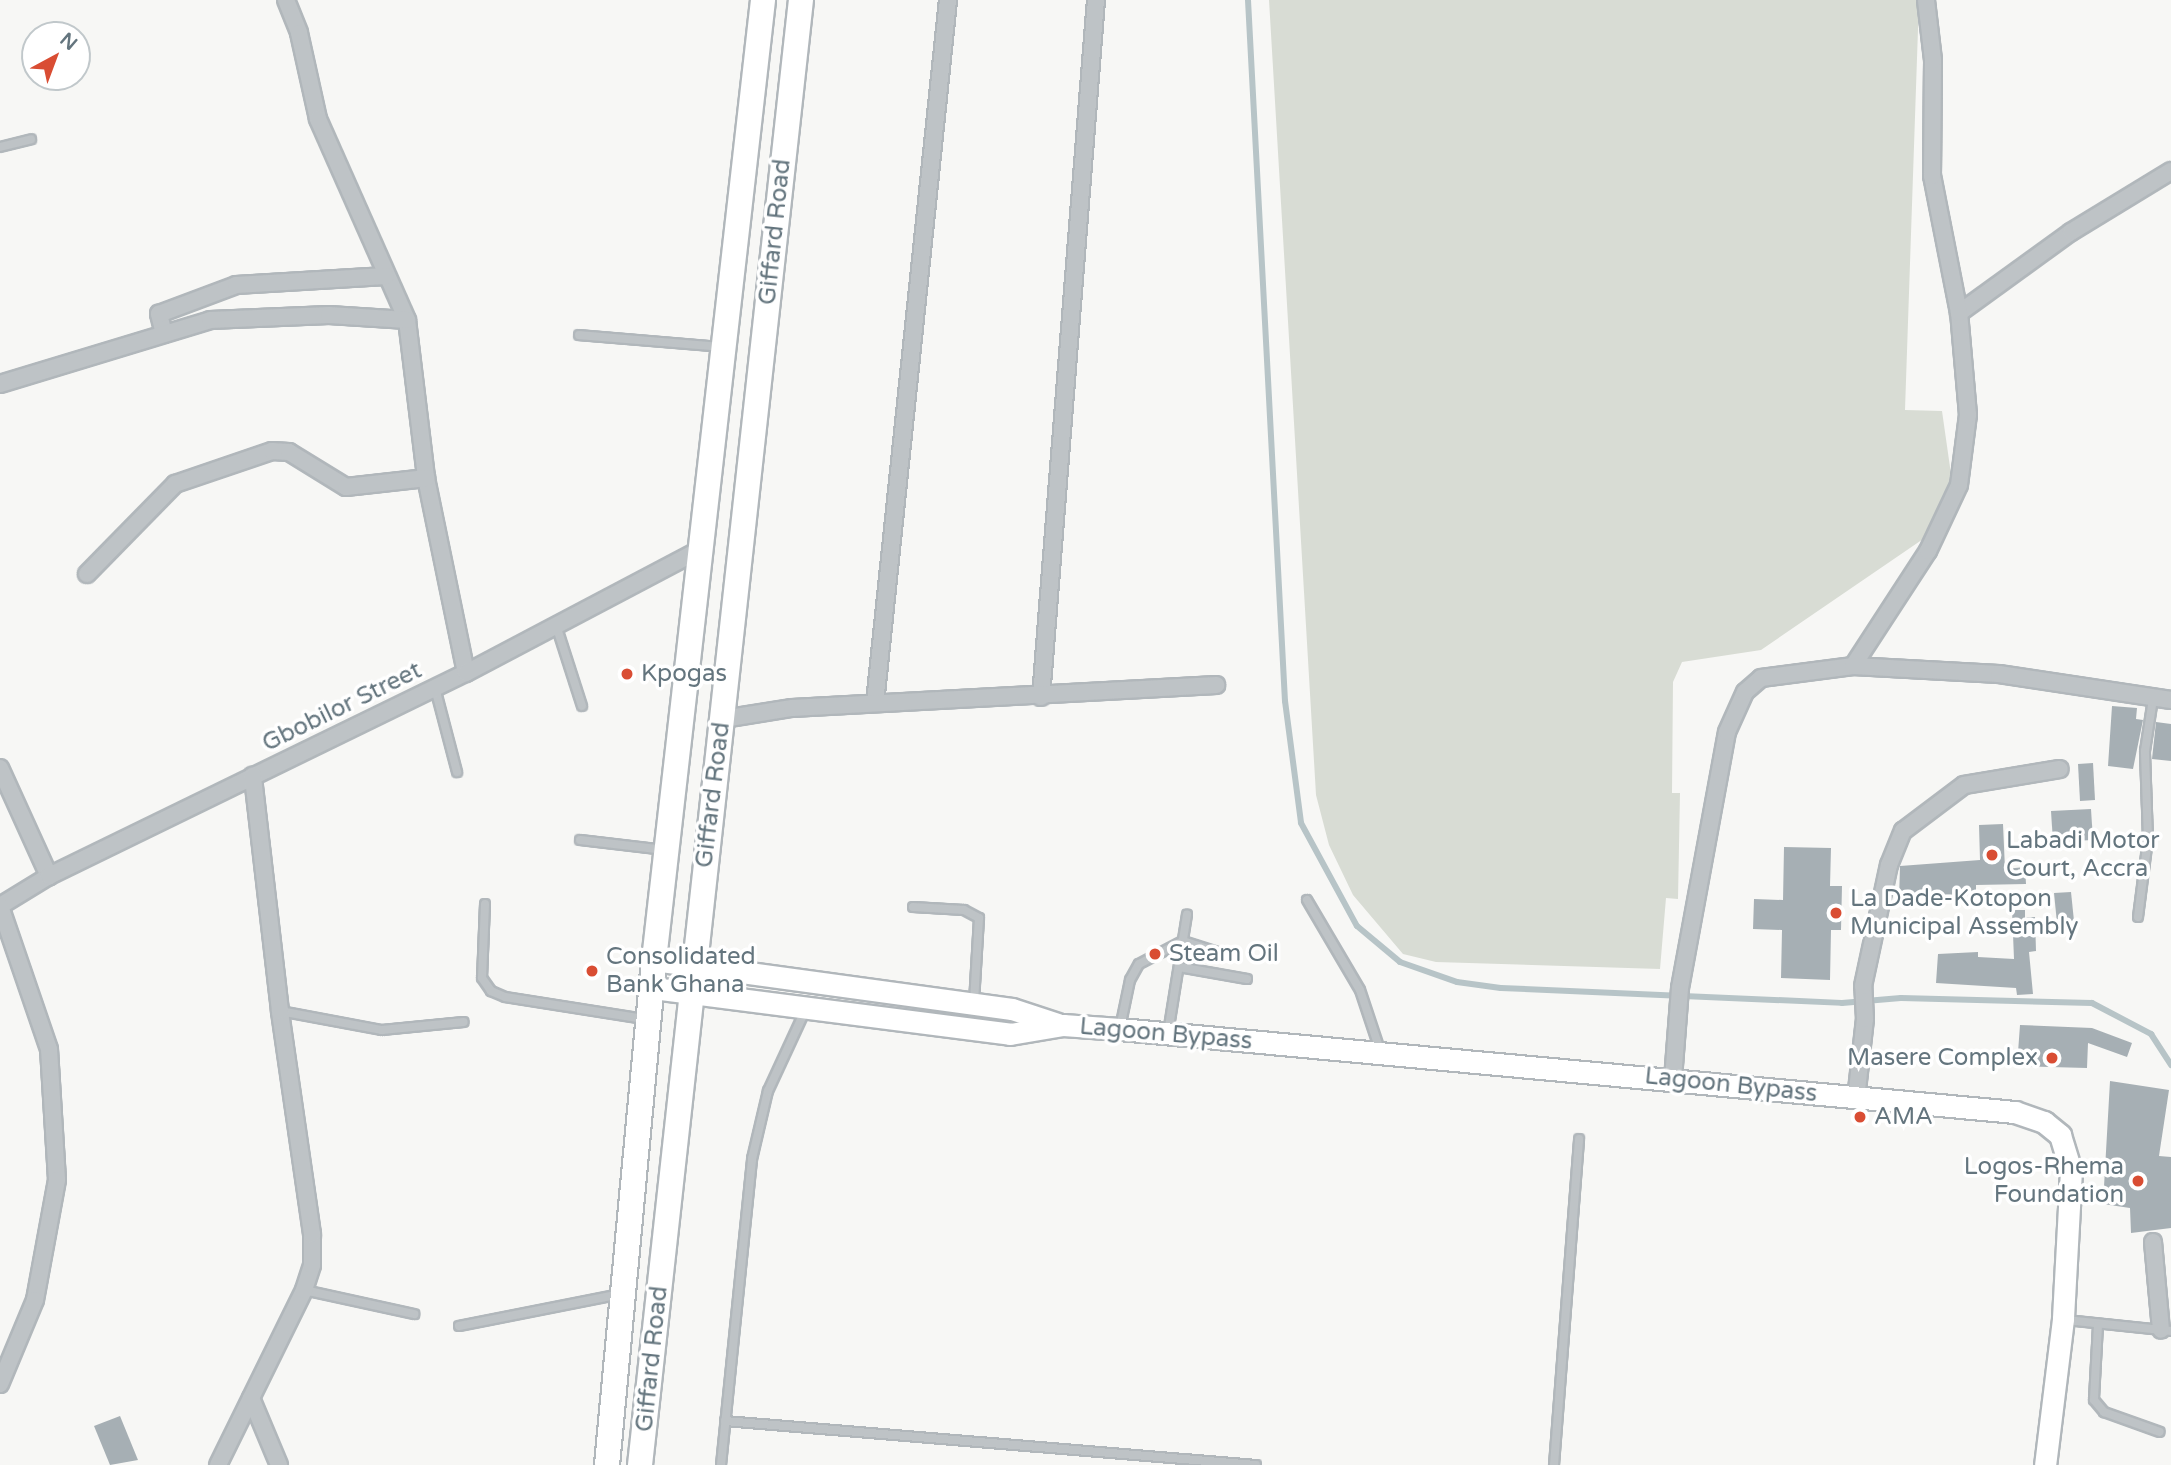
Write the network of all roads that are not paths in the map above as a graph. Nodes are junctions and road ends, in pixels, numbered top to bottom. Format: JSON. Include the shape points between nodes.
{"nodes":[{"id":1,"x":286,"y":0,"type":"edge"},
{"id":2,"x":763,"y":0,"type":"edge"},
{"id":3,"x":801,"y":0,"type":"edge"},
{"id":4,"x":947,"y":0,"type":"edge"},
{"id":5,"x":1096,"y":0,"type":"edge"},
{"id":6,"x":1926,"y":0,"type":"edge"},
{"id":7,"x":31,"y":139,"type":"dead end"},
{"id":8,"x":0,"y":148,"type":"edge"},
{"id":9,"x":2171,"y":171,"type":"edge"},
{"id":10,"x":386,"y":276,"type":"junction"},
{"id":11,"x":1959,"y":313,"type":"junction"},
{"id":12,"x":407,"y":320,"type":"junction"},
{"id":13,"x":164,"y":334,"type":"junction"},
{"id":14,"x":579,"y":335,"type":"dead end"},
{"id":15,"x":725,"y":348,"type":"junction"},
{"id":16,"x":0,"y":384,"type":"edge"},
{"id":17,"x":426,"y":478,"type":"junction"},
{"id":18,"x":703,"y":548,"type":"junction"},
{"id":19,"x":87,"y":574,"type":"dead end"},
{"id":20,"x":556,"y":625,"type":"junction"},
{"id":21,"x":1853,"y":666,"type":"junction"},
{"id":22,"x":466,"y":673,"type":"junction"},
{"id":23,"x":1216,"y":685,"type":"dead end"},
{"id":24,"x":435,"y":688,"type":"junction"},
{"id":25,"x":1041,"y":697,"type":"junction"},
{"id":26,"x":2153,"y":699,"type":"junction"},
{"id":27,"x":2171,"y":700,"type":"edge"},
{"id":28,"x":875,"y":703,"type":"junction"},
{"id":29,"x":582,"y":706,"type":"dead end"},
{"id":30,"x":723,"y":719,"type":"junction"},
{"id":31,"x":0,"y":768,"type":"edge"},
{"id":32,"x":2060,"y":769,"type":"dead end"},
{"id":33,"x":457,"y":772,"type":"dead end"},
{"id":34,"x":253,"y":775,"type":"junction"},
{"id":35,"x":580,"y":840,"type":"dead end"},
{"id":36,"x":668,"y":850,"type":"junction"},
{"id":37,"x":49,"y":876,"type":"junction"},
{"id":38,"x":1307,"y":900,"type":"dead end"},
{"id":39,"x":485,"y":904,"type":"dead end"},
{"id":40,"x":0,"y":906,"type":"edge"},
{"id":41,"x":912,"y":907,"type":"dead end"},
{"id":42,"x":1187,"y":915,"type":"dead end"},
{"id":43,"x":2138,"y":916,"type":"dead end"},
{"id":44,"x":1183,"y":942,"type":"junction"},
{"id":45,"x":1233,"y":957,"type":"dead end"},
{"id":46,"x":654,"y":960,"type":"junction"},
{"id":47,"x":692,"y":967,"type":"junction"},
{"id":48,"x":1179,"y":967,"type":"junction"},
{"id":49,"x":1247,"y":979,"type":"dead end"},
{"id":50,"x":653,"y":988,"type":"junction"},
{"id":51,"x":691,"y":995,"type":"junction"},
{"id":52,"x":974,"y":1004,"type":"junction"},
{"id":53,"x":805,"y":1010,"type":"junction"},
{"id":54,"x":280,"y":1011,"type":"junction"},
{"id":55,"x":650,"y":1021,"type":"junction"},
{"id":56,"x":464,"y":1022,"type":"dead end"},
{"id":57,"x":1063,"y":1025,"type":"junction"},
{"id":58,"x":1119,"y":1029,"type":"junction"},
{"id":59,"x":1168,"y":1033,"type":"junction"},
{"id":60,"x":1381,"y":1052,"type":"junction"},
{"id":61,"x":1673,"y":1079,"type":"junction"},
{"id":62,"x":1856,"y":1099,"type":"junction"},
{"id":63,"x":1578,"y":1139,"type":"dead end"},
{"id":64,"x":2153,"y":1242,"type":"dead end"},
{"id":65,"x":304,"y":1290,"type":"junction"},
{"id":66,"x":624,"y":1294,"type":"junction"},
{"id":67,"x":414,"y":1314,"type":"dead end"},
{"id":68,"x":2063,"y":1319,"type":"junction"},
{"id":69,"x":2098,"y":1325,"type":"junction"},
{"id":70,"x":459,"y":1326,"type":"dead end"},
{"id":71,"x":2166,"y":1330,"type":"edge"},
{"id":72,"x":0,"y":1384,"type":"edge"},
{"id":73,"x":251,"y":1398,"type":"junction"},
{"id":74,"x":725,"y":1421,"type":"junction"},
{"id":75,"x":2160,"y":1432,"type":"dead end"},
{"id":76,"x":218,"y":1465,"type":"edge"},
{"id":77,"x":279,"y":1465,"type":"edge"},
{"id":78,"x":607,"y":1465,"type":"edge"},
{"id":79,"x":640,"y":1465,"type":"edge"},
{"id":80,"x":721,"y":1465,"type":"edge"},
{"id":81,"x":1256,"y":1465,"type":"edge"},
{"id":82,"x":1554,"y":1465,"type":"edge"},
{"id":83,"x":2045,"y":1465,"type":"edge"}],
"edges":[{"from":1,"to":10,"type":"street","via":[[299,33],[318,119]]},
{"from":2,"to":15,"type":"main road","name":"Giffard Road"},
{"from":3,"to":30,"type":"main road","name":"Giffard Road"},
{"from":4,"to":28,"type":"street"},
{"from":5,"to":25,"type":"street"},
{"from":6,"to":11,"type":"street","via":[[1933,60],[1932,176]]},
{"from":7,"to":8,"type":"lane"},
{"from":9,"to":11,"type":"street","via":[[2071,232]]},
{"from":10,"to":12,"type":"street"},
{"from":10,"to":13,"type":"street","via":[[236,285],[159,314]]},
{"from":11,"to":21,"type":"street","via":[[1968,415],[1959,485],[1928,551]]},
{"from":12,"to":13,"type":"street","via":[[261,317],[210,320]]},
{"from":12,"to":17,"type":"street"},
{"from":13,"to":16,"type":"street"},
{"from":14,"to":15,"type":"lane"},
{"from":15,"to":18,"type":"main road","name":"Giffard Road"},
{"from":17,"to":19,"type":"street","via":[[346,487],[289,452],[272,451],[175,484]]},
{"from":17,"to":22,"type":"street"},
{"from":18,"to":20,"type":"street","name":"Gbobilor Street"},
{"from":18,"to":36,"type":"main road","name":"Giffard Road"},
{"from":20,"to":22,"type":"street","name":"Gbobilor Street"},
{"from":20,"to":29,"type":"lane"},
{"from":21,"to":26,"type":"street","via":[[1999,674]]},
{"from":21,"to":61,"type":"street","via":[[1761,678],[1745,692],[1727,732],[1679,988]]},
{"from":22,"to":24,"type":"street","name":"Gbobilor Street"},
{"from":23,"to":25,"type":"street"},
{"from":24,"to":33,"type":"lane"},
{"from":24,"to":34,"type":"street","name":"Gbobilor Street"},
{"from":25,"to":28,"type":"street"},
{"from":26,"to":27,"type":"street"},
{"from":26,"to":43,"type":"lane","via":[[2145,751],[2148,839]]},
{"from":28,"to":30,"type":"street"},
{"from":30,"to":47,"type":"main road","name":"Giffard Road"},
{"from":31,"to":37,"type":"street"},
{"from":32,"to":62,"type":"street","via":[[1964,785],[1903,831],[1889,865],[1864,986]]},
{"from":34,"to":37,"type":"street","name":"Gbobilor Street"},
{"from":34,"to":54,"type":"street"},
{"from":35,"to":36,"type":"lane"},
{"from":36,"to":46,"type":"main road","name":"Giffard Road"},
{"from":37,"to":40,"type":"street","name":"Gbobilor Street"},
{"from":38,"to":60,"type":"lane","via":[[1360,990]]},
{"from":39,"to":55,"type":"lane","via":[[482,978],[491,991],[505,998]]},
{"from":40,"to":72,"type":"street","via":[[49,1049],[57,1180],[35,1300]]},
{"from":41,"to":52,"type":"lane","via":[[964,910],[979,918]]},
{"from":42,"to":44,"type":"lane"},
{"from":44,"to":45,"type":"lane"},
{"from":44,"to":48,"type":"lane"},
{"from":44,"to":58,"type":"lane","via":[[1139,964],[1130,981]]},
{"from":46,"to":47,"type":"street","name":"Lagoon Bypass"},
{"from":46,"to":50,"type":"main road","name":"Giffard Road"},
{"from":47,"to":51,"type":"main road","name":"Giffard Road"},
{"from":47,"to":52,"type":"street","name":"Lagoon Bypass"},
{"from":48,"to":49,"type":"lane"},
{"from":48,"to":59,"type":"lane"},
{"from":50,"to":51,"type":"street","name":"Lagoon Bypass"},
{"from":50,"to":55,"type":"main road","name":"Giffard Road"},
{"from":51,"to":53,"type":"street","name":"Lagoon Bypass"},
{"from":51,"to":79,"type":"main road","name":"Giffard Road"},
{"from":52,"to":57,"type":"street","name":"Lagoon Bypass","via":[[1012,1009]]},
{"from":53,"to":57,"type":"street","name":"Lagoon Bypass","via":[[1010,1034]]},
{"from":53,"to":74,"type":"lane","via":[[768,1091],[752,1159]]},
{"from":54,"to":56,"type":"lane","via":[[382,1030]]},
{"from":54,"to":65,"type":"street","via":[[312,1234],[312,1265]]},
{"from":55,"to":66,"type":"main road","name":"Giffard Road"},
{"from":57,"to":58,"type":"street","name":"Lagoon Bypass"},
{"from":58,"to":59,"type":"street","name":"Lagoon Bypass"},
{"from":59,"to":60,"type":"street","name":"Lagoon Bypass"},
{"from":60,"to":61,"type":"street","name":"Lagoon Bypass"},
{"from":61,"to":62,"type":"street","name":"Lagoon Bypass"},
{"from":62,"to":68,"type":"street","name":"Lagoon Bypass","via":[[2015,1112],[2044,1122],[2060,1135],[2071,1170]]},
{"from":63,"to":82,"type":"lane"},
{"from":64,"to":71,"type":"street"},
{"from":65,"to":67,"type":"lane"},
{"from":65,"to":73,"type":"street"},
{"from":66,"to":70,"type":"lane"},
{"from":66,"to":78,"type":"main road","name":"Giffard Road"},
{"from":68,"to":69,"type":"lane"},
{"from":68,"to":83,"type":"street","name":"Lagoon Bypass"},
{"from":69,"to":71,"type":"lane"},
{"from":69,"to":75,"type":"lane","via":[[2094,1400],[2104,1412]]},
{"from":73,"to":76,"type":"street"},
{"from":73,"to":77,"type":"street"},
{"from":74,"to":80,"type":"lane"},
{"from":74,"to":81,"type":"lane"}]}
